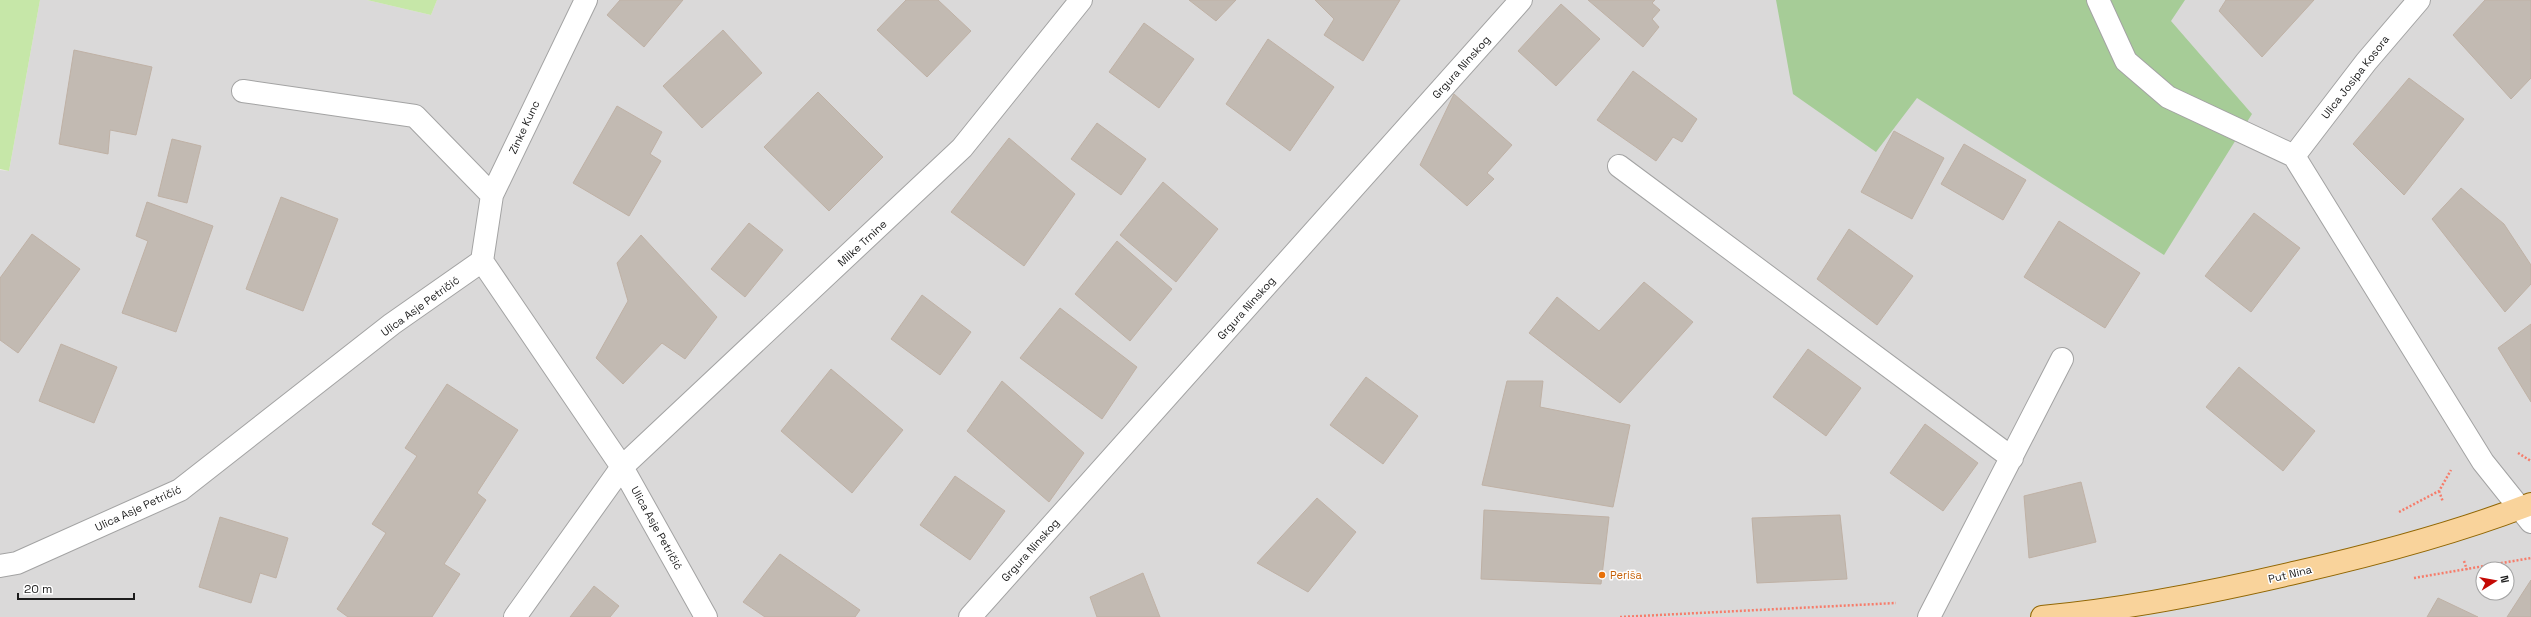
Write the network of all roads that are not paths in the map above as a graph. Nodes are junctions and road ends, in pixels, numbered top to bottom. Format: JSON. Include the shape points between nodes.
{"nodes":[{"id":1,"x":586,"y":0,"type":"edge"},
{"id":2,"x":1081,"y":0,"type":"edge"},
{"id":3,"x":1521,"y":0,"type":"edge"},
{"id":4,"x":2098,"y":0,"type":"edge"},
{"id":5,"x":2419,"y":0,"type":"edge"},
{"id":6,"x":243,"y":91,"type":"dead end"},
{"id":7,"x":2294,"y":156,"type":"junction"},
{"id":8,"x":1619,"y":166,"type":"dead end"},
{"id":9,"x":492,"y":196,"type":"junction"},
{"id":10,"x":482,"y":261,"type":"junction"},
{"id":11,"x":2062,"y":359,"type":"dead end"},
{"id":12,"x":2012,"y":458,"type":"junction"},
{"id":13,"x":622,"y":467,"type":"junction"},
{"id":14,"x":2527,"y":512,"type":"edge"},
{"id":15,"x":0,"y":566,"type":"edge"},
{"id":16,"x":515,"y":617,"type":"edge"},
{"id":17,"x":706,"y":617,"type":"edge"},
{"id":18,"x":970,"y":617,"type":"edge"},
{"id":19,"x":1929,"y":617,"type":"edge"},
{"id":20,"x":2042,"y":617,"type":"edge"}],
"edges":[{"from":1,"to":9,"type":"street","name":"Zinke Kunc"},
{"from":2,"to":13,"type":"street","name":"Milke Trnine","via":[[962,148]]},
{"from":3,"to":18,"type":"street","name":"Grgura Ninskog"},
{"from":4,"to":7,"type":"street","via":[[2126,61],[2168,97]]},
{"from":5,"to":7,"type":"street","name":"Ulica Josipa Kosora","via":[[2366,62]]},
{"from":6,"to":9,"type":"street","via":[[415,116]]},
{"from":7,"to":14,"type":"street","via":[[2483,462]]},
{"from":8,"to":12,"type":"street"},
{"from":9,"to":10,"type":"street","name":"Zinke Kunc"},
{"from":10,"to":13,"type":"street","name":"Ulica Asje Petričić"},
{"from":10,"to":15,"type":"street","name":"Ulica Asje Petričić","via":[[392,324],[180,490],[17,563]]},
{"from":11,"to":12,"type":"street"},
{"from":12,"to":19,"type":"street"},
{"from":13,"to":16,"type":"street","name":"Milke Trnine"},
{"from":13,"to":17,"type":"street","name":"Ulica Asje Petričić"},
{"from":14,"to":20,"type":"main road","name":"Put Nina","via":[[2380,553],[2212,592],[2107,611]]}]}
